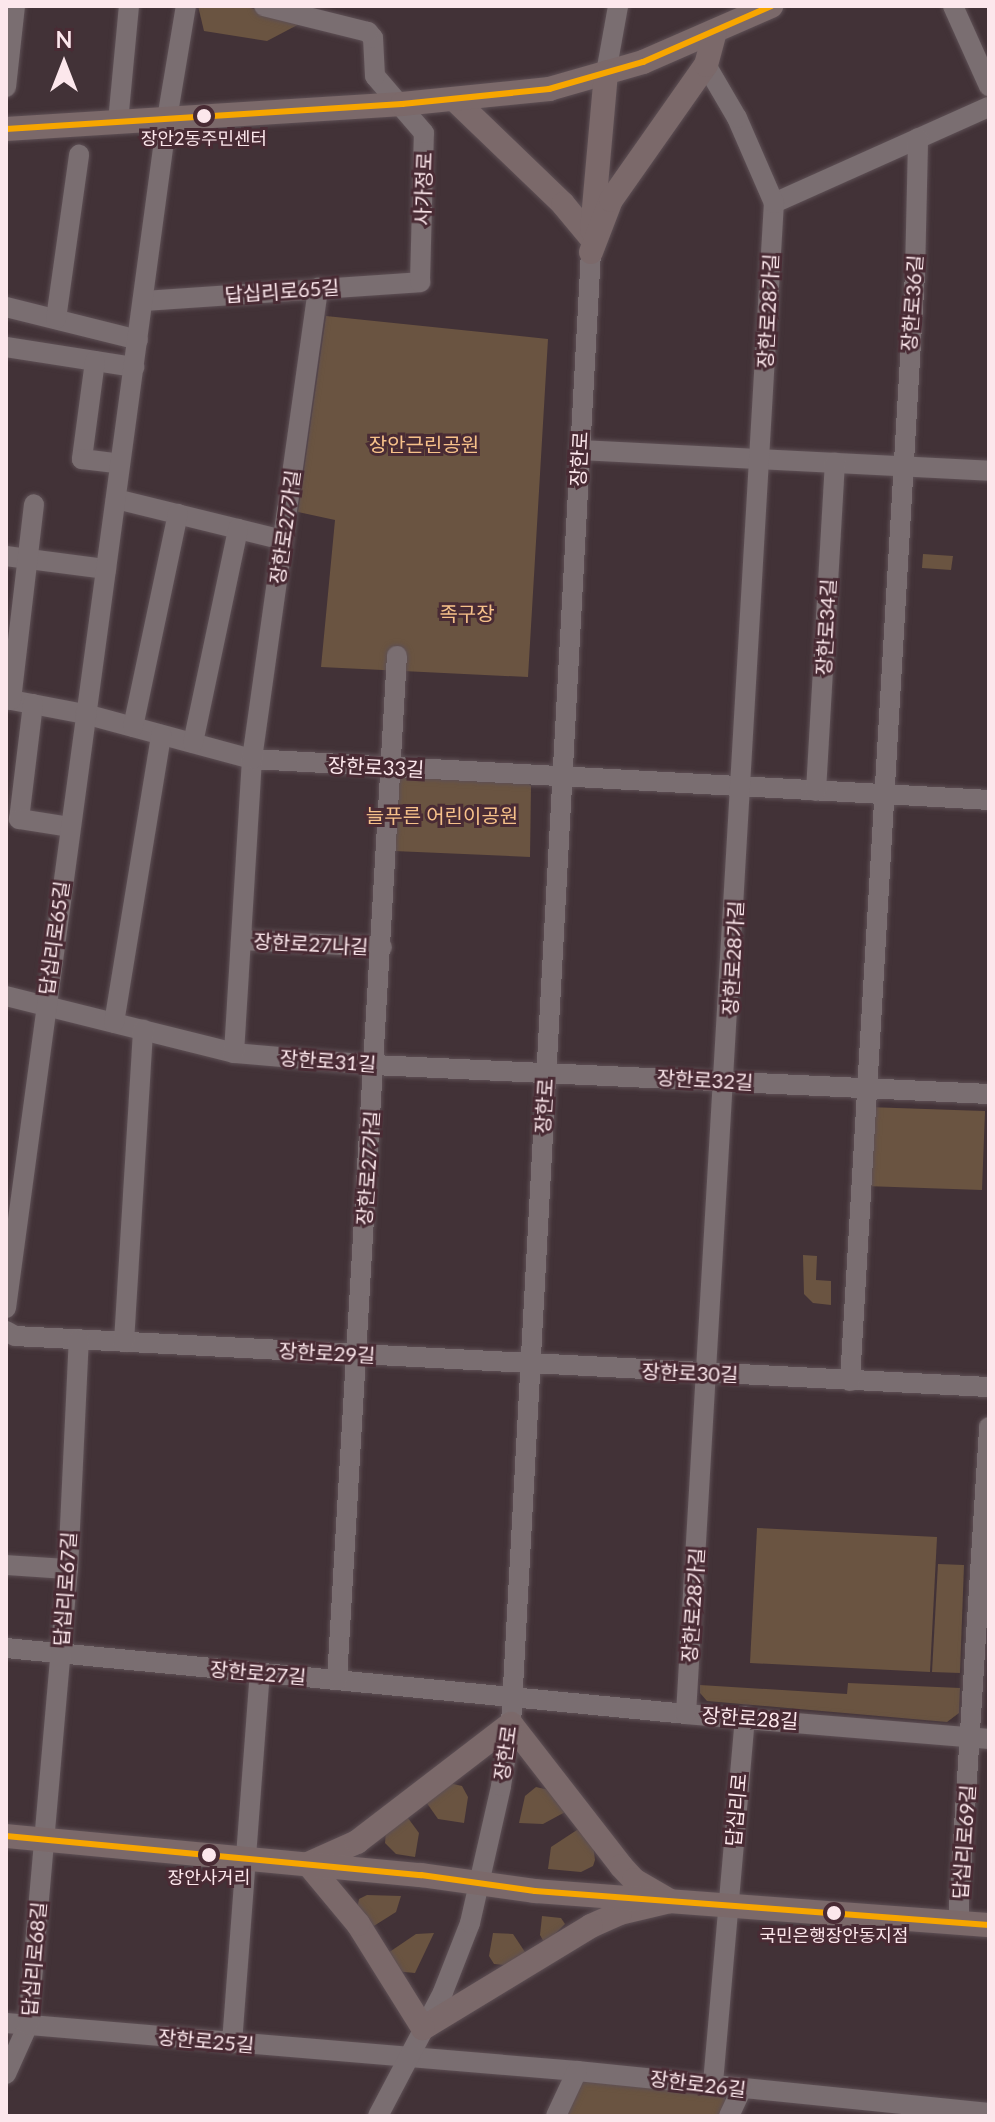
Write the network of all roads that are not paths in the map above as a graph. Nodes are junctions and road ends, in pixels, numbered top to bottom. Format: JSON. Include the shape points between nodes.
{"nodes":[{"id":1,"x":15,"y":6,"type":"edge"},
{"id":2,"x":129,"y":6,"type":"edge"},
{"id":3,"x":186,"y":6,"type":"edge"},
{"id":4,"x":267,"y":6,"type":"edge"},
{"id":5,"x":618,"y":6,"type":"edge"},
{"id":6,"x":771,"y":6,"type":"edge"},
{"id":7,"x":953,"y":6,"type":"edge"},
{"id":8,"x":334,"y":14,"type":"edge"},
{"id":9,"x":715,"y":32,"type":"junction"},
{"id":10,"x":706,"y":65,"type":"junction"},
{"id":11,"x":606,"y":73,"type":"junction"},
{"id":12,"x":989,"y":86,"type":"edge"},
{"id":13,"x":6,"y":87,"type":"edge"},
{"id":14,"x":454,"y":99,"type":"junction"},
{"id":15,"x":402,"y":104,"type":"junction"},
{"id":16,"x":989,"y":107,"type":"edge"},
{"id":17,"x":167,"y":119,"type":"junction"},
{"id":18,"x":118,"y":122,"type":"junction"},
{"id":19,"x":6,"y":129,"type":"edge"},
{"id":20,"x":918,"y":138,"type":"junction"},
{"id":21,"x":79,"y":155,"type":"dead end"},
{"id":22,"x":774,"y":203,"type":"junction"},
{"id":23,"x":591,"y":246,"type":"junction"},
{"id":24,"x":420,"y":282,"type":"joint"},
{"id":25,"x":318,"y":288,"type":"junction"},
{"id":26,"x":143,"y":301,"type":"junction"},
{"id":27,"x":6,"y":307,"type":"edge"},
{"id":28,"x":56,"y":319,"type":"junction"},
{"id":29,"x":138,"y":340,"type":"junction"},
{"id":30,"x":6,"y":347,"type":"edge"},
{"id":31,"x":95,"y":361,"type":"junction"},
{"id":32,"x":134,"y":367,"type":"junction"},
{"id":33,"x":580,"y":450,"type":"junction"},
{"id":34,"x":761,"y":459,"type":"junction"},
{"id":35,"x":835,"y":463,"type":"junction"},
{"id":36,"x":120,"y":464,"type":"junction"},
{"id":37,"x":902,"y":467,"type":"junction"},
{"id":38,"x":989,"y":471,"type":"edge"},
{"id":39,"x":116,"y":499,"type":"junction"},
{"id":40,"x":34,"y":504,"type":"dead end"},
{"id":41,"x":178,"y":514,"type":"junction"},
{"id":42,"x":238,"y":529,"type":"junction"},
{"id":43,"x":283,"y":540,"type":"junction"},
{"id":44,"x":6,"y":556,"type":"edge"},
{"id":45,"x":28,"y":559,"type":"junction"},
{"id":46,"x":106,"y":569,"type":"junction"},
{"id":47,"x":397,"y":656,"type":"dead end"},
{"id":48,"x":9,"y":699,"type":"edge"},
{"id":49,"x":33,"y":704,"type":"junction"},
{"id":50,"x":85,"y":714,"type":"junction"},
{"id":51,"x":133,"y":727,"type":"junction"},
{"id":52,"x":161,"y":735,"type":"junction"},
{"id":53,"x":193,"y":743,"type":"junction"},
{"id":54,"x":252,"y":759,"type":"junction"},
{"id":55,"x":389,"y":768,"type":"junction"},
{"id":56,"x":562,"y":777,"type":"junction"},
{"id":57,"x":742,"y":786,"type":"junction"},
{"id":58,"x":816,"y":791,"type":"junction"},
{"id":59,"x":886,"y":794,"type":"junction"},
{"id":60,"x":989,"y":800,"type":"edge"},
{"id":61,"x":70,"y":827,"type":"junction"},
{"id":62,"x":241,"y":940,"type":"junction"},
{"id":63,"x":382,"y":947,"type":"junction"},
{"id":64,"x":6,"y":996,"type":"edge"},
{"id":65,"x":45,"y":1005,"type":"junction"},
{"id":66,"x":114,"y":1023,"type":"junction"},
{"id":67,"x":143,"y":1030,"type":"junction"},
{"id":68,"x":234,"y":1053,"type":"junction"},
{"id":69,"x":374,"y":1065,"type":"junction"},
{"id":70,"x":546,"y":1072,"type":"junction"},
{"id":71,"x":726,"y":1081,"type":"junction"},
{"id":72,"x":865,"y":1088,"type":"junction"},
{"id":73,"x":989,"y":1094,"type":"edge"},
{"id":74,"x":15,"y":1173,"type":"edge"},
{"id":75,"x":6,"y":1308,"type":"edge"},
{"id":76,"x":6,"y":1331,"type":"edge"},
{"id":77,"x":79,"y":1339,"type":"junction"},
{"id":78,"x":124,"y":1342,"type":"junction"},
{"id":79,"x":356,"y":1355,"type":"junction"},
{"id":80,"x":529,"y":1364,"type":"junction"},
{"id":81,"x":707,"y":1374,"type":"junction"},
{"id":82,"x":850,"y":1381,"type":"junction"},
{"id":83,"x":989,"y":1387,"type":"edge"},
{"id":84,"x":989,"y":1427,"type":"edge"},
{"id":85,"x":6,"y":1565,"type":"edge"},
{"id":86,"x":68,"y":1569,"type":"junction"},
{"id":87,"x":6,"y":1648,"type":"edge"},
{"id":88,"x":60,"y":1653,"type":"junction"},
{"id":89,"x":260,"y":1673,"type":"junction"},
{"id":90,"x":337,"y":1680,"type":"junction"},
{"id":91,"x":511,"y":1696,"type":"junction"},
{"id":92,"x":686,"y":1714,"type":"junction"},
{"id":93,"x":745,"y":1716,"type":"junction"},
{"id":94,"x":511,"y":1724,"type":"junction"},
{"id":95,"x":980,"y":1738,"type":"edge"},
{"id":96,"x":6,"y":1836,"type":"edge"},
{"id":97,"x":44,"y":1839,"type":"junction"},
{"id":98,"x":245,"y":1858,"type":"junction"},
{"id":99,"x":308,"y":1864,"type":"junction"},
{"id":100,"x":479,"y":1883,"type":"junction"},
{"id":101,"x":670,"y":1901,"type":"junction"},
{"id":102,"x":727,"y":1904,"type":"junction"},
{"id":103,"x":958,"y":1922,"type":"junction"},
{"id":104,"x":989,"y":1925,"type":"edge"},
{"id":105,"x":6,"y":2023,"type":"edge"},
{"id":106,"x":28,"y":2025,"type":"junction"},
{"id":107,"x":423,"y":2028,"type":"junction"},
{"id":108,"x":232,"y":2043,"type":"junction"},
{"id":109,"x":407,"y":2058,"type":"junction"},
{"id":110,"x":577,"y":2071,"type":"junction"},
{"id":111,"x":6,"y":2074,"type":"edge"},
{"id":112,"x":713,"y":2083,"type":"junction"},
{"id":113,"x":741,"y":2090,"type":"junction"},
{"id":114,"x":916,"y":2111,"type":"edge"},
{"id":115,"x":989,"y":2113,"type":"edge"},
{"id":116,"x":378,"y":2116,"type":"edge"},
{"id":117,"x":556,"y":2116,"type":"edge"},
{"id":118,"x":729,"y":2116,"type":"edge"}],
"edges":[{"from":1,"to":13,"type":"street"},
{"from":2,"to":18,"type":"street"},
{"from":3,"to":17,"type":"street","name":"답십리로65길"},
{"from":4,"to":8,"type":"street"},
{"from":5,"to":11,"type":"street"},
{"from":6,"to":9,"type":"main road"},
{"from":7,"to":12,"type":"street"},
{"from":8,"to":15,"type":"street","name":"사가정로","via":[[373,38],[375,76]]},
{"from":9,"to":10,"type":"main road"},
{"from":9,"to":11,"type":"main road"},
{"from":10,"to":22,"type":"street","name":"장한로28가길","via":[[737,118]]},
{"from":10,"to":23,"type":"main road","via":[[611,200]]},
{"from":11,"to":14,"type":"main road","via":[[549,89]]},
{"from":11,"to":23,"type":"main road","name":"장한로"},
{"from":14,"to":15,"type":"main road"},
{"from":14,"to":23,"type":"main road","via":[[563,204]]},
{"from":15,"to":17,"type":"main road"},
{"from":15,"to":24,"type":"street","name":"사가정로","via":[[424,133]]},
{"from":16,"to":20,"type":"street"},
{"from":17,"to":18,"type":"main road"},
{"from":17,"to":26,"type":"street","name":"답십리로65길"},
{"from":18,"to":19,"type":"main road"},
{"from":20,"to":22,"type":"street"},
{"from":20,"to":37,"type":"street","name":"장한로36길"},
{"from":21,"to":28,"type":"street"},
{"from":22,"to":34,"type":"street","name":"장한로28가길"},
{"from":23,"to":33,"type":"street","name":"장한로"},
{"from":24,"to":25,"type":"street","name":"답십리로65길"},
{"from":25,"to":26,"type":"street","name":"답십리로65길"},
{"from":25,"to":43,"type":"street","name":"장한로27가길"},
{"from":26,"to":29,"type":"street","name":"답십리로65길"},
{"from":27,"to":28,"type":"street"},
{"from":28,"to":29,"type":"street"},
{"from":29,"to":32,"type":"street","name":"답십리로65길"},
{"from":30,"to":31,"type":"street"},
{"from":31,"to":32,"type":"street"},
{"from":31,"to":36,"type":"street","via":[[82,459]]},
{"from":32,"to":36,"type":"street","name":"답십리로65길"},
{"from":33,"to":34,"type":"street"},
{"from":33,"to":56,"type":"street","name":"장한로"},
{"from":34,"to":35,"type":"street"},
{"from":34,"to":57,"type":"street","name":"장한로28가길"},
{"from":35,"to":37,"type":"street"},
{"from":35,"to":58,"type":"street","name":"장한로34길"},
{"from":36,"to":39,"type":"street","name":"답십리로65길"},
{"from":37,"to":38,"type":"street"},
{"from":37,"to":59,"type":"street"},
{"from":39,"to":41,"type":"street"},
{"from":39,"to":46,"type":"street","name":"답십리로65길"},
{"from":40,"to":45,"type":"street","name":"장한로33길"},
{"from":41,"to":42,"type":"street"},
{"from":41,"to":51,"type":"street"},
{"from":42,"to":43,"type":"street"},
{"from":42,"to":53,"type":"street"},
{"from":43,"to":54,"type":"street","name":"장한로27가길"},
{"from":44,"to":45,"type":"street"},
{"from":45,"to":46,"type":"street"},
{"from":45,"to":48,"type":"street","name":"장한로33길"},
{"from":46,"to":50,"type":"street","name":"답십리로65길"},
{"from":47,"to":55,"type":"street","name":"장한로27가길"},
{"from":48,"to":49,"type":"street","name":"장한로33길"},
{"from":49,"to":50,"type":"street","name":"장한로33길"},
{"from":49,"to":61,"type":"street","via":[[19,819]]},
{"from":50,"to":51,"type":"street","name":"장한로33길"},
{"from":50,"to":61,"type":"street","name":"답십리로65길"},
{"from":51,"to":52,"type":"street","name":"장한로33길"},
{"from":52,"to":53,"type":"street","name":"장한로33길"},
{"from":52,"to":66,"type":"street"},
{"from":53,"to":54,"type":"street","name":"장한로33길"},
{"from":54,"to":55,"type":"street","name":"장한로33길"},
{"from":54,"to":62,"type":"street","name":"장한로27가길"},
{"from":55,"to":56,"type":"street","name":"장한로33길"},
{"from":55,"to":63,"type":"street","name":"장한로27가길"},
{"from":56,"to":57,"type":"street"},
{"from":56,"to":70,"type":"street","name":"장한로"},
{"from":57,"to":58,"type":"street"},
{"from":57,"to":71,"type":"street","name":"장한로28가길"},
{"from":58,"to":59,"type":"street"},
{"from":59,"to":60,"type":"street"},
{"from":59,"to":72,"type":"street"},
{"from":61,"to":65,"type":"street","name":"답십리로65길"},
{"from":62,"to":63,"type":"street","name":"장한로27나길"},
{"from":62,"to":68,"type":"street","name":"장한로27가길"},
{"from":63,"to":69,"type":"street","name":"장한로27가길"},
{"from":64,"to":65,"type":"street","name":"장한로31길"},
{"from":65,"to":66,"type":"street","name":"장한로31길"},
{"from":65,"to":74,"type":"street","name":"답십리로65길"},
{"from":66,"to":67,"type":"street","name":"장한로31길"},
{"from":67,"to":68,"type":"street","name":"장한로31길"},
{"from":67,"to":78,"type":"street"},
{"from":68,"to":69,"type":"street","name":"장한로31길"},
{"from":69,"to":70,"type":"street","name":"장한로31길"},
{"from":69,"to":79,"type":"street","name":"장한로27가길"},
{"from":70,"to":71,"type":"street","name":"장한로32길"},
{"from":70,"to":80,"type":"street","name":"장한로"},
{"from":71,"to":72,"type":"street","name":"장한로32길"},
{"from":71,"to":81,"type":"street","name":"장한로28가길"},
{"from":72,"to":73,"type":"street","name":"장한로32길"},
{"from":72,"to":82,"type":"street"},
{"from":74,"to":75,"type":"street","name":"답십리로65길"},
{"from":76,"to":77,"type":"street","name":"장한로29길"},
{"from":77,"to":78,"type":"street","name":"장한로29길"},
{"from":77,"to":86,"type":"street","name":"답십리로67길"},
{"from":78,"to":79,"type":"street","name":"장한로29길"},
{"from":79,"to":80,"type":"street","name":"장한로29길"},
{"from":79,"to":90,"type":"street","name":"장한로27가길"},
{"from":80,"to":81,"type":"street","name":"장한로30길"},
{"from":80,"to":91,"type":"street","name":"장한로"},
{"from":81,"to":82,"type":"street","name":"장한로30길"},
{"from":81,"to":92,"type":"street","name":"장한로28가길"},
{"from":82,"to":83,"type":"street","name":"장한로30길"},
{"from":84,"to":95,"type":"street","name":"답십리로69길"},
{"from":85,"to":86,"type":"street"},
{"from":86,"to":88,"type":"street","name":"답십리로67길"},
{"from":87,"to":88,"type":"street","name":"장한로27길"},
{"from":88,"to":89,"type":"street","name":"장한로27길"},
{"from":88,"to":97,"type":"street","name":"답십리로67길"},
{"from":89,"to":90,"type":"street","name":"장한로27길"},
{"from":89,"to":98,"type":"street"},
{"from":90,"to":91,"type":"street","name":"장한로27길"},
{"from":91,"to":92,"type":"street","name":"장한로28길"},
{"from":91,"to":94,"type":"street","name":"장한로"},
{"from":92,"to":93,"type":"street","name":"장한로28길"},
{"from":93,"to":95,"type":"street","name":"장한로28길"},
{"from":93,"to":102,"type":"street","name":"답십리로"},
{"from":94,"to":99,"type":"main road","via":[[357,1842]]},
{"from":94,"to":100,"type":"street","name":"장한로"},
{"from":94,"to":101,"type":"main road","via":[[621,1866]]},
{"from":95,"to":103,"type":"street","name":"답십리로69길"},
{"from":96,"to":97,"type":"main road"},
{"from":97,"to":98,"type":"main road"},
{"from":97,"to":106,"type":"street","name":"답십리로68길"},
{"from":98,"to":99,"type":"main road"},
{"from":98,"to":108,"type":"street"},
{"from":99,"to":100,"type":"main road"},
{"from":99,"to":107,"type":"main road","via":[[358,1924]]},
{"from":100,"to":101,"type":"main road"},
{"from":100,"to":107,"type":"street","name":"장한로","via":[[470,1923]]},
{"from":101,"to":102,"type":"main road"},
{"from":101,"to":107,"type":"main road","via":[[591,1926]]},
{"from":102,"to":103,"type":"main road"},
{"from":102,"to":112,"type":"street","name":"답십리로"},
{"from":103,"to":104,"type":"main road"},
{"from":105,"to":106,"type":"street","name":"장한로25길"},
{"from":106,"to":108,"type":"street","name":"장한로25길"},
{"from":106,"to":111,"type":"street","name":"답십리로68길"},
{"from":107,"to":109,"type":"street","name":"장한로"},
{"from":108,"to":109,"type":"street","name":"장한로25길"},
{"from":109,"to":110,"type":"street","name":"장한로26길"},
{"from":109,"to":116,"type":"street","name":"장한로"},
{"from":110,"to":112,"type":"street","name":"장한로26길"},
{"from":110,"to":117,"type":"street"},
{"from":112,"to":113,"type":"street","name":"장한로26길"},
{"from":113,"to":114,"type":"street","name":"장한로26길"},
{"from":113,"to":118,"type":"street"},
{"from":114,"to":115,"type":"street","name":"장한로26길"}]}
